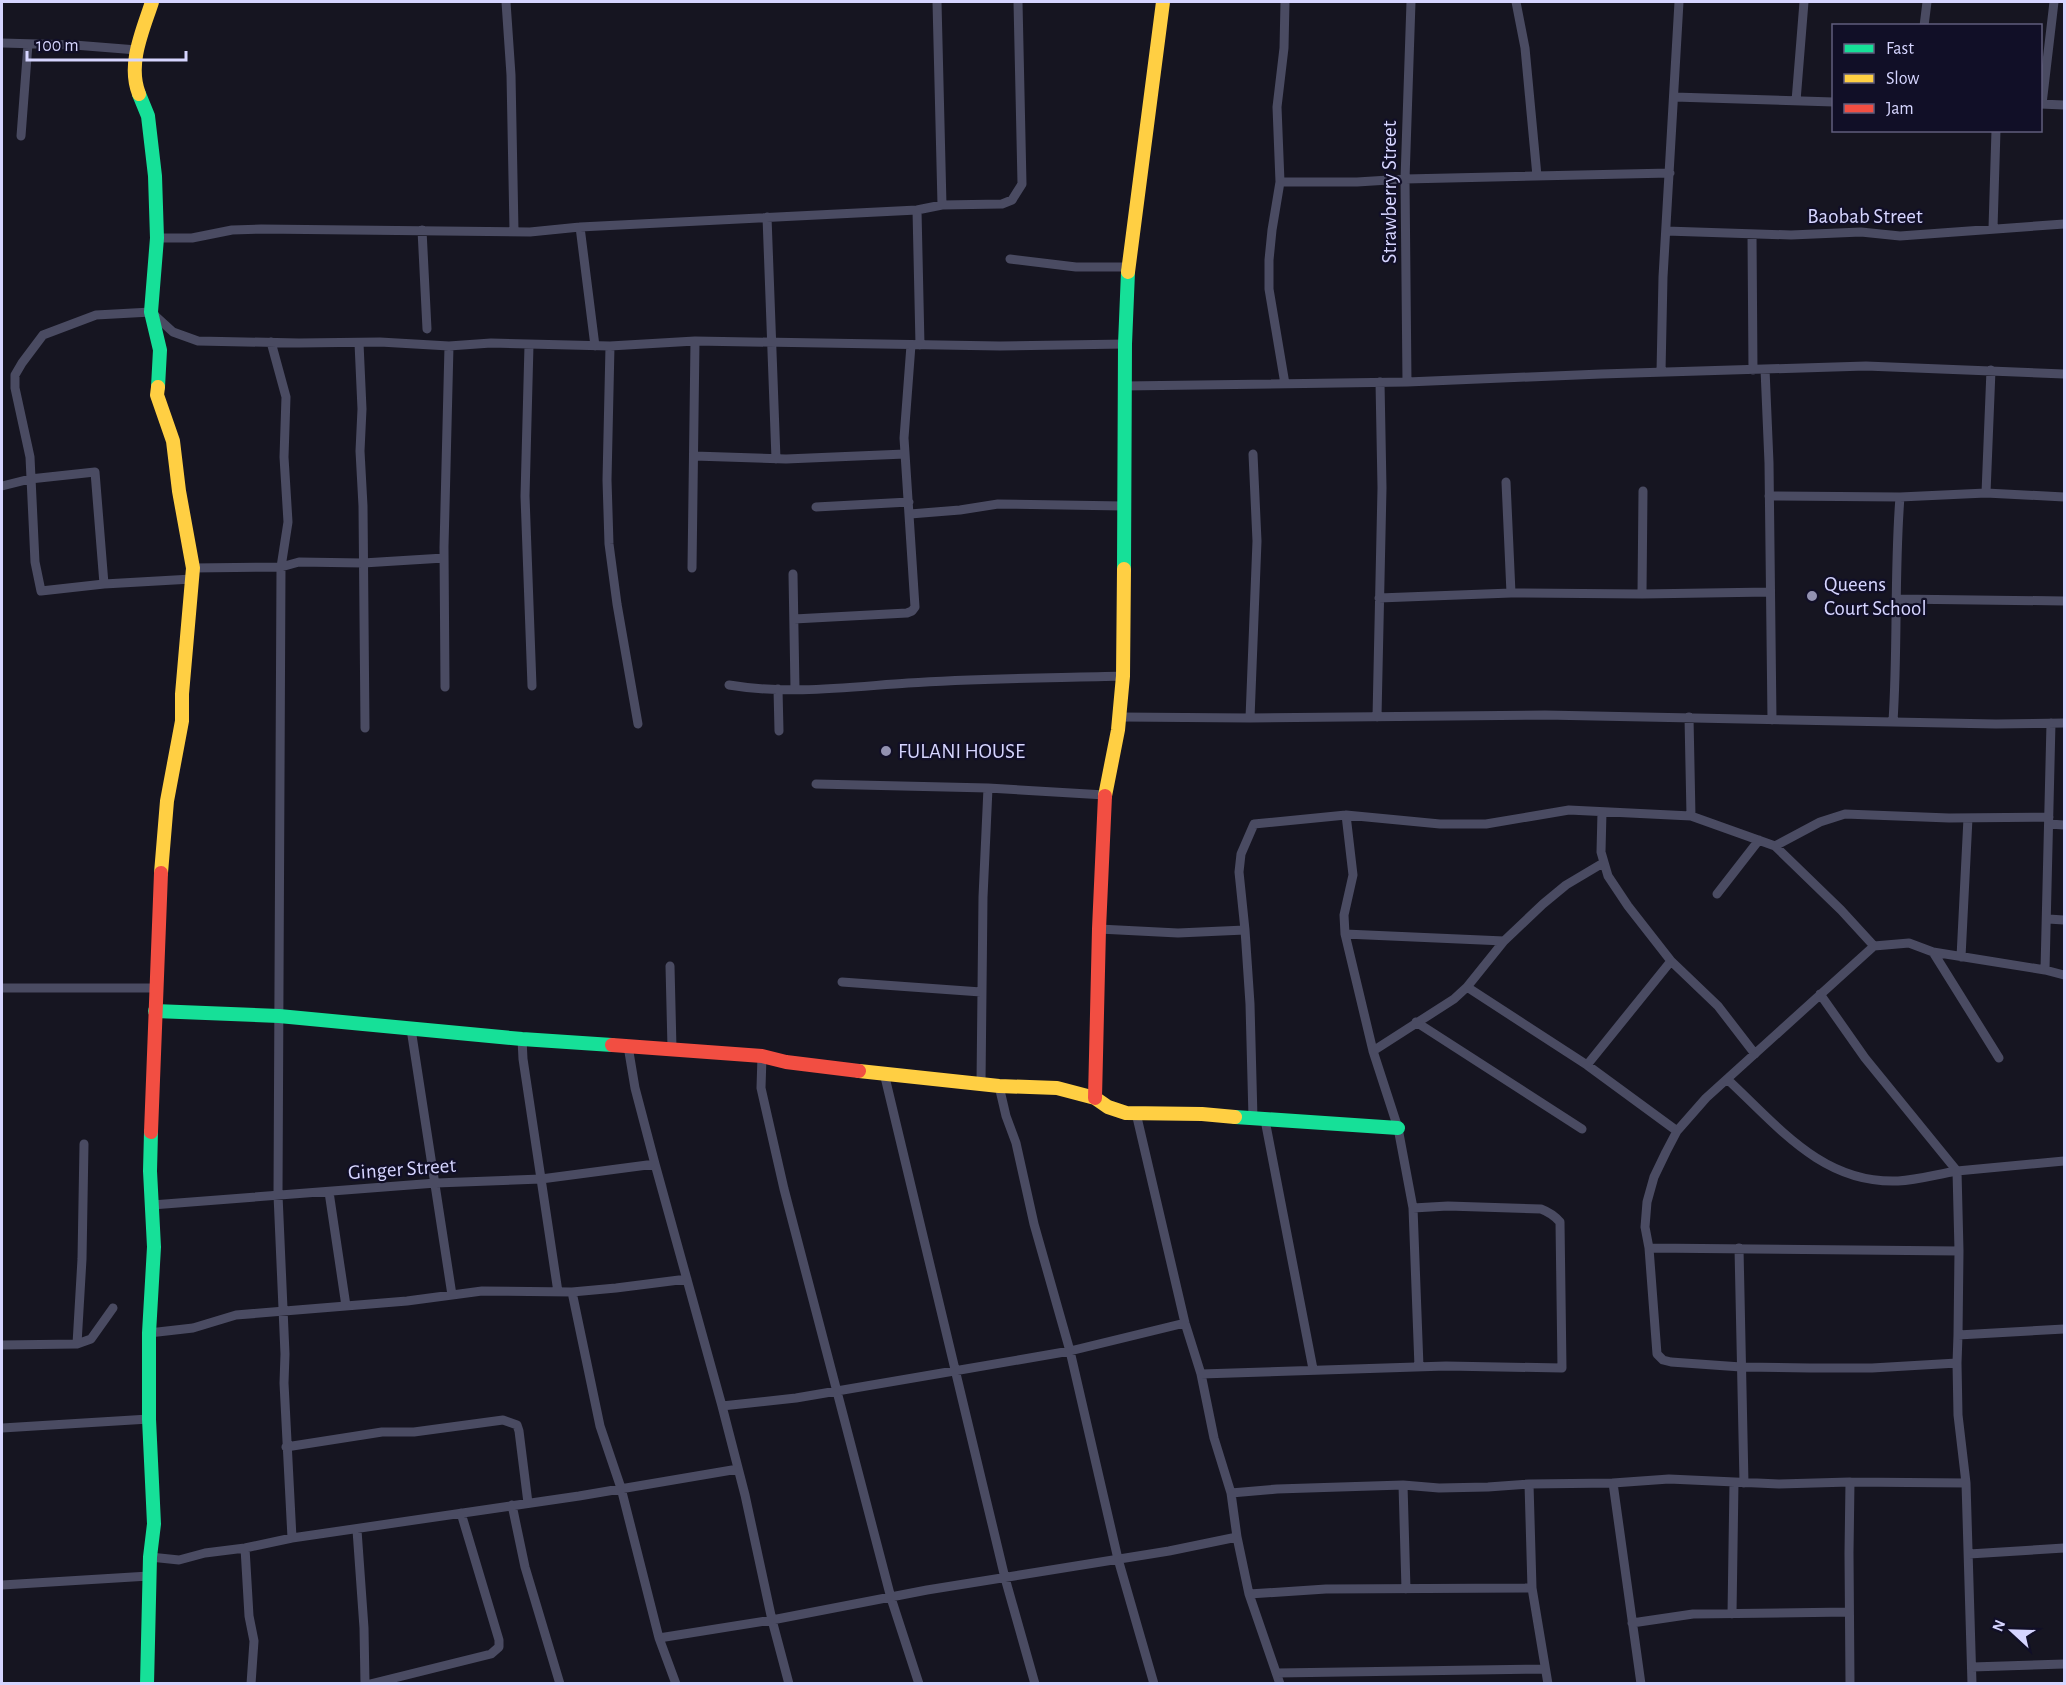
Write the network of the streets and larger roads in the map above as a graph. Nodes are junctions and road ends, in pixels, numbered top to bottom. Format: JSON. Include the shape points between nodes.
{"nodes":[{"id":1,"x":152,"y":2,"type":"edge"},
{"id":2,"x":506,"y":2,"type":"edge"},
{"id":3,"x":937,"y":2,"type":"edge"},
{"id":4,"x":1018,"y":2,"type":"edge"},
{"id":5,"x":1163,"y":2,"type":"edge"},
{"id":6,"x":1285,"y":2,"type":"edge"},
{"id":7,"x":1411,"y":2,"type":"edge"},
{"id":8,"x":1516,"y":2,"type":"edge"},
{"id":9,"x":1679,"y":2,"type":"edge"},
{"id":10,"x":1804,"y":2,"type":"edge"},
{"id":11,"x":1927,"y":2,"type":"edge"},
{"id":12,"x":2054,"y":2,"type":"edge"},
{"id":13,"x":1924,"y":24,"type":"edge"},
{"id":14,"x":2,"y":43,"type":"edge"},
{"id":15,"x":28,"y":44,"type":"junction"},
{"id":16,"x":137,"y":50,"type":"junction"},
{"id":17,"x":2042,"y":96,"type":"edge"},
{"id":18,"x":1674,"y":97,"type":"junction"},
{"id":19,"x":1796,"y":101,"type":"junction"},
{"id":20,"x":1832,"y":102,"type":"edge"},
{"id":21,"x":2042,"y":104,"type":"edge"},
{"id":22,"x":2064,"y":105,"type":"edge"},
{"id":23,"x":1996,"y":132,"type":"edge"},
{"id":24,"x":21,"y":136,"type":"dead end"},
{"id":25,"x":1670,"y":173,"type":"junction"},
{"id":26,"x":1537,"y":176,"type":"junction"},
{"id":27,"x":1405,"y":179,"type":"junction"},
{"id":28,"x":1280,"y":182,"type":"junction"},
{"id":29,"x":942,"y":205,"type":"junction"},
{"id":30,"x":917,"y":210,"type":"junction"},
{"id":31,"x":767,"y":217,"type":"junction"},
{"id":32,"x":2064,"y":224,"type":"edge"},
{"id":33,"x":580,"y":227,"type":"junction"},
{"id":34,"x":1993,"y":228,"type":"junction"},
{"id":35,"x":422,"y":230,"type":"junction"},
{"id":36,"x":514,"y":231,"type":"junction"},
{"id":37,"x":1666,"y":231,"type":"junction"},
{"id":38,"x":1752,"y":234,"type":"junction"},
{"id":39,"x":157,"y":238,"type":"junction"},
{"id":40,"x":1010,"y":259,"type":"dead end"},
{"id":41,"x":1128,"y":267,"type":"junction"},
{"id":42,"x":151,"y":312,"type":"junction"},
{"id":43,"x":427,"y":330,"type":"dead end"},
{"id":44,"x":695,"y":341,"type":"junction"},
{"id":45,"x":271,"y":342,"type":"junction"},
{"id":46,"x":772,"y":343,"type":"junction"},
{"id":47,"x":359,"y":344,"type":"junction"},
{"id":48,"x":529,"y":345,"type":"junction"},
{"id":49,"x":916,"y":345,"type":"junction"},
{"id":50,"x":1125,"y":345,"type":"junction"},
{"id":51,"x":449,"y":346,"type":"junction"},
{"id":52,"x":595,"y":346,"type":"junction"},
{"id":53,"x":610,"y":346,"type":"junction"},
{"id":54,"x":1765,"y":369,"type":"junction"},
{"id":55,"x":1753,"y":370,"type":"junction"},
{"id":56,"x":1991,"y":370,"type":"junction"},
{"id":57,"x":1661,"y":372,"type":"junction"},
{"id":58,"x":2064,"y":374,"type":"edge"},
{"id":59,"x":1380,"y":382,"type":"junction"},
{"id":60,"x":1407,"y":382,"type":"junction"},
{"id":61,"x":1285,"y":384,"type":"junction"},
{"id":62,"x":1124,"y":386,"type":"junction"},
{"id":63,"x":905,"y":454,"type":"junction"},
{"id":64,"x":1253,"y":454,"type":"dead end"},
{"id":65,"x":693,"y":456,"type":"junction"},
{"id":66,"x":776,"y":459,"type":"junction"},
{"id":67,"x":30,"y":479,"type":"junction"},
{"id":68,"x":1506,"y":482,"type":"dead end"},
{"id":69,"x":2,"y":486,"type":"edge"},
{"id":70,"x":1643,"y":491,"type":"dead end"},
{"id":71,"x":1986,"y":493,"type":"junction"},
{"id":72,"x":1769,"y":496,"type":"junction"},
{"id":73,"x":2064,"y":496,"type":"edge"},
{"id":74,"x":1900,"y":497,"type":"junction"},
{"id":75,"x":909,"y":502,"type":"junction"},
{"id":76,"x":1124,"y":506,"type":"junction"},
{"id":77,"x":816,"y":507,"type":"dead end"},
{"id":78,"x":910,"y":514,"type":"junction"},
{"id":79,"x":444,"y":558,"type":"junction"},
{"id":80,"x":363,"y":563,"type":"junction"},
{"id":81,"x":281,"y":567,"type":"junction"},
{"id":82,"x":692,"y":568,"type":"dead end"},
{"id":83,"x":193,"y":573,"type":"junction"},
{"id":84,"x":793,"y":574,"type":"dead end"},
{"id":85,"x":104,"y":584,"type":"junction"},
{"id":86,"x":1770,"y":592,"type":"junction"},
{"id":87,"x":1511,"y":593,"type":"junction"},
{"id":88,"x":1642,"y":594,"type":"junction"},
{"id":89,"x":1379,"y":598,"type":"junction"},
{"id":90,"x":1897,"y":599,"type":"junction"},
{"id":91,"x":2064,"y":601,"type":"edge"},
{"id":92,"x":794,"y":618,"type":"junction"},
{"id":93,"x":1123,"y":676,"type":"junction"},
{"id":94,"x":729,"y":685,"type":"dead end"},
{"id":95,"x":532,"y":686,"type":"dead end"},
{"id":96,"x":445,"y":687,"type":"dead end"},
{"id":97,"x":778,"y":689,"type":"junction"},
{"id":98,"x":795,"y":689,"type":"junction"},
{"id":99,"x":1120,"y":717,"type":"junction"},
{"id":100,"x":1377,"y":717,"type":"junction"},
{"id":101,"x":1689,"y":717,"type":"junction"},
{"id":102,"x":1250,"y":718,"type":"junction"},
{"id":103,"x":1773,"y":720,"type":"junction"},
{"id":104,"x":1893,"y":721,"type":"junction"},
{"id":105,"x":2051,"y":723,"type":"junction"},
{"id":106,"x":2064,"y":723,"type":"edge"},
{"id":107,"x":638,"y":724,"type":"dead end"},
{"id":108,"x":365,"y":728,"type":"dead end"},
{"id":109,"x":779,"y":731,"type":"dead end"},
{"id":110,"x":816,"y":784,"type":"dead end"},
{"id":111,"x":988,"y":788,"type":"junction"},
{"id":112,"x":1105,"y":795,"type":"junction"},
{"id":113,"x":1602,"y":812,"type":"junction"},
{"id":114,"x":1346,"y":815,"type":"junction"},
{"id":115,"x":1691,"y":816,"type":"junction"},
{"id":116,"x":1968,"y":818,"type":"junction"},
{"id":117,"x":2049,"y":820,"type":"junction"},
{"id":118,"x":2064,"y":825,"type":"edge"},
{"id":119,"x":1759,"y":840,"type":"junction"},
{"id":120,"x":1774,"y":846,"type":"junction"},
{"id":121,"x":1603,"y":863,"type":"junction"},
{"id":122,"x":1717,"y":894,"type":"dead end"},
{"id":123,"x":2048,"y":920,"type":"junction"},
{"id":124,"x":2064,"y":920,"type":"edge"},
{"id":125,"x":1099,"y":929,"type":"junction"},
{"id":126,"x":1245,"y":930,"type":"junction"},
{"id":127,"x":1345,"y":934,"type":"junction"},
{"id":128,"x":1504,"y":941,"type":"junction"},
{"id":129,"x":1874,"y":946,"type":"junction"},
{"id":130,"x":1934,"y":952,"type":"junction"},
{"id":131,"x":1961,"y":957,"type":"junction"},
{"id":132,"x":1671,"y":961,"type":"junction"},
{"id":133,"x":669,"y":966,"type":"dead end"},
{"id":134,"x":2045,"y":970,"type":"junction"},
{"id":135,"x":2064,"y":975,"type":"edge"},
{"id":136,"x":842,"y":982,"type":"dead end"},
{"id":137,"x":2,"y":987,"type":"edge"},
{"id":138,"x":1467,"y":987,"type":"junction"},
{"id":139,"x":156,"y":988,"type":"junction"},
{"id":140,"x":981,"y":992,"type":"junction"},
{"id":141,"x":1820,"y":994,"type":"junction"},
{"id":142,"x":155,"y":1011,"type":"junction"},
{"id":143,"x":279,"y":1016,"type":"junction"},
{"id":144,"x":1416,"y":1022,"type":"junction"},
{"id":145,"x":411,"y":1029,"type":"junction"},
{"id":146,"x":522,"y":1039,"type":"junction"},
{"id":147,"x":628,"y":1046,"type":"junction"},
{"id":148,"x":672,"y":1048,"type":"junction"},
{"id":149,"x":1373,"y":1051,"type":"junction"},
{"id":150,"x":1755,"y":1054,"type":"junction"},
{"id":151,"x":762,"y":1056,"type":"junction"},
{"id":152,"x":1999,"y":1058,"type":"dead end"},
{"id":153,"x":1587,"y":1065,"type":"junction"},
{"id":154,"x":884,"y":1073,"type":"junction"},
{"id":155,"x":1727,"y":1079,"type":"junction"},
{"id":156,"x":981,"y":1084,"type":"junction"},
{"id":157,"x":999,"y":1086,"type":"junction"},
{"id":158,"x":1095,"y":1098,"type":"junction"},
{"id":159,"x":1136,"y":1113,"type":"junction"},
{"id":160,"x":1259,"y":1119,"type":"junction"},
{"id":161,"x":1398,"y":1128,"type":"junction"},
{"id":162,"x":1582,"y":1130,"type":"dead end"},
{"id":163,"x":1677,"y":1131,"type":"junction"},
{"id":164,"x":84,"y":1144,"type":"dead end"},
{"id":165,"x":2064,"y":1161,"type":"edge"},
{"id":166,"x":654,"y":1164,"type":"junction"},
{"id":167,"x":1957,"y":1171,"type":"junction"},
{"id":168,"x":540,"y":1179,"type":"junction"},
{"id":169,"x":436,"y":1183,"type":"junction"},
{"id":170,"x":329,"y":1192,"type":"junction"},
{"id":171,"x":278,"y":1194,"type":"junction"},
{"id":172,"x":152,"y":1205,"type":"junction"},
{"id":173,"x":1413,"y":1208,"type":"junction"},
{"id":174,"x":1649,"y":1248,"type":"junction"},
{"id":175,"x":1739,"y":1248,"type":"junction"},
{"id":176,"x":1959,"y":1251,"type":"junction"},
{"id":177,"x":687,"y":1279,"type":"junction"},
{"id":178,"x":558,"y":1292,"type":"junction"},
{"id":179,"x":572,"y":1292,"type":"junction"},
{"id":180,"x":452,"y":1295,"type":"junction"},
{"id":181,"x":345,"y":1306,"type":"junction"},
{"id":182,"x":113,"y":1308,"type":"dead end"},
{"id":183,"x":282,"y":1310,"type":"junction"},
{"id":184,"x":1185,"y":1323,"type":"junction"},
{"id":185,"x":2064,"y":1329,"type":"edge"},
{"id":186,"x":149,"y":1333,"type":"junction"},
{"id":187,"x":1958,"y":1335,"type":"junction"},
{"id":188,"x":77,"y":1344,"type":"junction"},
{"id":189,"x":2,"y":1345,"type":"edge"},
{"id":190,"x":1070,"y":1351,"type":"junction"},
{"id":191,"x":1957,"y":1363,"type":"junction"},
{"id":192,"x":1419,"y":1367,"type":"junction"},
{"id":193,"x":1741,"y":1367,"type":"junction"},
{"id":194,"x":1313,"y":1369,"type":"junction"},
{"id":195,"x":954,"y":1371,"type":"junction"},
{"id":196,"x":1201,"y":1374,"type":"junction"},
{"id":197,"x":837,"y":1391,"type":"junction"},
{"id":198,"x":722,"y":1406,"type":"junction"},
{"id":199,"x":149,"y":1419,"type":"junction"},
{"id":200,"x":2,"y":1428,"type":"edge"},
{"id":201,"x":286,"y":1448,"type":"junction"},
{"id":202,"x":738,"y":1469,"type":"junction"},
{"id":203,"x":1850,"y":1482,"type":"junction"},
{"id":204,"x":1613,"y":1483,"type":"junction"},
{"id":205,"x":1739,"y":1483,"type":"junction"},
{"id":206,"x":1966,"y":1483,"type":"junction"},
{"id":207,"x":1529,"y":1484,"type":"junction"},
{"id":208,"x":1403,"y":1485,"type":"junction"},
{"id":209,"x":621,"y":1488,"type":"junction"},
{"id":210,"x":1231,"y":1493,"type":"junction"},
{"id":211,"x":528,"y":1503,"type":"junction"},
{"id":212,"x":512,"y":1505,"type":"junction"},
{"id":213,"x":461,"y":1513,"type":"junction"},
{"id":214,"x":357,"y":1530,"type":"junction"},
{"id":215,"x":1237,"y":1537,"type":"junction"},
{"id":216,"x":292,"y":1538,"type":"junction"},
{"id":217,"x":245,"y":1548,"type":"junction"},
{"id":218,"x":2064,"y":1548,"type":"edge"},
{"id":219,"x":1969,"y":1554,"type":"junction"},
{"id":220,"x":150,"y":1557,"type":"junction"},
{"id":221,"x":1118,"y":1559,"type":"junction"},
{"id":222,"x":149,"y":1576,"type":"junction"},
{"id":223,"x":1005,"y":1578,"type":"junction"},
{"id":224,"x":2,"y":1585,"type":"edge"},
{"id":225,"x":1532,"y":1588,"type":"junction"},
{"id":226,"x":1407,"y":1589,"type":"junction"},
{"id":227,"x":1249,"y":1594,"type":"junction"},
{"id":228,"x":891,"y":1598,"type":"junction"},
{"id":229,"x":1849,"y":1612,"type":"junction"},
{"id":230,"x":1732,"y":1614,"type":"junction"},
{"id":231,"x":772,"y":1620,"type":"junction"},
{"id":232,"x":1632,"y":1623,"type":"junction"},
{"id":233,"x":659,"y":1638,"type":"junction"},
{"id":234,"x":2064,"y":1664,"type":"edge"},
{"id":235,"x":1972,"y":1667,"type":"junction"},
{"id":236,"x":1545,"y":1670,"type":"junction"},
{"id":237,"x":1277,"y":1673,"type":"junction"},
{"id":238,"x":147,"y":1683,"type":"edge"},
{"id":239,"x":251,"y":1683,"type":"edge"},
{"id":240,"x":364,"y":1683,"type":"edge"},
{"id":241,"x":370,"y":1683,"type":"edge"},
{"id":242,"x":560,"y":1683,"type":"edge"},
{"id":243,"x":676,"y":1683,"type":"edge"},
{"id":244,"x":789,"y":1683,"type":"edge"},
{"id":245,"x":919,"y":1683,"type":"edge"},
{"id":246,"x":1035,"y":1683,"type":"edge"},
{"id":247,"x":1154,"y":1683,"type":"edge"},
{"id":248,"x":1280,"y":1683,"type":"edge"},
{"id":249,"x":1548,"y":1683,"type":"edge"},
{"id":250,"x":1641,"y":1683,"type":"edge"},
{"id":251,"x":1850,"y":1683,"type":"edge"},
{"id":252,"x":1972,"y":1683,"type":"edge"}],
"edges":[{"from":1,"to":16,"type":"street"},
{"from":2,"to":36,"type":"street"},
{"from":3,"to":29,"type":"street"},
{"from":4,"to":29,"type":"street","via":[[1022,184],[1012,200],[1002,204]]},
{"from":5,"to":41,"type":"street"},
{"from":6,"to":28,"type":"street","via":[[1277,107]]},
{"from":7,"to":27,"type":"street","name":"Strawberry Street"},
{"from":8,"to":26,"type":"street","via":[[1522,23]]},
{"from":9,"to":18,"type":"street"},
{"from":10,"to":19,"type":"street"},
{"from":11,"to":13,"type":"street"},
{"from":12,"to":17,"type":"street"},
{"from":14,"to":15,"type":"street"},
{"from":15,"to":16,"type":"street"},
{"from":15,"to":24,"type":"street"},
{"from":16,"to":39,"type":"street","via":[[137,89],[148,116],[155,176]]},
{"from":18,"to":19,"type":"street"},
{"from":18,"to":25,"type":"street"},
{"from":19,"to":20,"type":"street"},
{"from":21,"to":22,"type":"street"},
{"from":23,"to":34,"type":"street"},
{"from":25,"to":26,"type":"street"},
{"from":25,"to":37,"type":"street"},
{"from":26,"to":27,"type":"street"},
{"from":27,"to":28,"type":"street"},
{"from":27,"to":60,"type":"street","name":"Strawberry Street"},
{"from":28,"to":61,"type":"street","via":[[1272,230],[1269,289]]},
{"from":29,"to":30,"type":"street"},
{"from":30,"to":31,"type":"street"},
{"from":30,"to":49,"type":"street"},
{"from":31,"to":33,"type":"street"},
{"from":31,"to":46,"type":"street"},
{"from":32,"to":34,"type":"street","name":"Baobab Street"},
{"from":33,"to":36,"type":"street"},
{"from":33,"to":52,"type":"street"},
{"from":34,"to":38,"type":"street","name":"Baobab Street","via":[[1917,235]]},
{"from":35,"to":36,"type":"street"},
{"from":35,"to":39,"type":"street","via":[[261,229],[192,238]]},
{"from":35,"to":43,"type":"street"},
{"from":37,"to":38,"type":"street","name":"Baobab Street"},
{"from":37,"to":57,"type":"street"},
{"from":38,"to":55,"type":"street"},
{"from":39,"to":42,"type":"street"},
{"from":40,"to":41,"type":"street","via":[[1076,267]]},
{"from":41,"to":50,"type":"street"},
{"from":42,"to":45,"type":"street","via":[[173,332],[198,341]]},
{"from":42,"to":67,"type":"street","via":[[96,315],[43,335],[22,363],[15,375],[15,388],[30,457]]},
{"from":42,"to":83,"type":"street","via":[[160,350],[157,395],[173,441]]},
{"from":44,"to":46,"type":"street"},
{"from":44,"to":53,"type":"street"},
{"from":44,"to":65,"type":"street"},
{"from":45,"to":47,"type":"street"},
{"from":45,"to":81,"type":"street","via":[[286,397],[288,522]]},
{"from":46,"to":49,"type":"street"},
{"from":46,"to":66,"type":"street"},
{"from":47,"to":51,"type":"street"},
{"from":47,"to":80,"type":"street"},
{"from":48,"to":51,"type":"street"},
{"from":48,"to":52,"type":"street"},
{"from":48,"to":95,"type":"street","via":[[525,496]]},
{"from":49,"to":50,"type":"street"},
{"from":49,"to":63,"type":"street"},
{"from":50,"to":62,"type":"street"},
{"from":51,"to":79,"type":"street"},
{"from":52,"to":53,"type":"street"},
{"from":53,"to":107,"type":"street","via":[[609,544]]},
{"from":54,"to":55,"type":"street"},
{"from":54,"to":56,"type":"street","via":[[1866,366]]},
{"from":54,"to":72,"type":"street"},
{"from":55,"to":57,"type":"street"},
{"from":56,"to":58,"type":"street"},
{"from":56,"to":71,"type":"street"},
{"from":57,"to":60,"type":"street"},
{"from":59,"to":60,"type":"street"},
{"from":59,"to":61,"type":"street"},
{"from":59,"to":89,"type":"street"},
{"from":61,"to":62,"type":"street"},
{"from":62,"to":76,"type":"street"},
{"from":63,"to":66,"type":"street"},
{"from":63,"to":75,"type":"street"},
{"from":64,"to":102,"type":"street","via":[[1257,541]]},
{"from":65,"to":66,"type":"street"},
{"from":65,"to":82,"type":"street"},
{"from":67,"to":69,"type":"street"},
{"from":67,"to":85,"type":"street","via":[[35,562],[41,591]]},
{"from":67,"to":85,"type":"street","via":[[95,472]]},
{"from":68,"to":87,"type":"street"},
{"from":70,"to":88,"type":"street"},
{"from":71,"to":73,"type":"street"},
{"from":71,"to":74,"type":"street"},
{"from":72,"to":74,"type":"street"},
{"from":72,"to":86,"type":"street"},
{"from":74,"to":90,"type":"street"},
{"from":75,"to":77,"type":"street"},
{"from":75,"to":78,"type":"street"},
{"from":76,"to":78,"type":"street","via":[[998,504]]},
{"from":76,"to":93,"type":"street"},
{"from":78,"to":92,"type":"street","via":[[915,607],[912,611]]},
{"from":79,"to":80,"type":"street"},
{"from":79,"to":96,"type":"street"},
{"from":80,"to":81,"type":"street","via":[[299,562]]},
{"from":80,"to":108,"type":"street"},
{"from":81,"to":83,"type":"street"},
{"from":81,"to":143,"type":"street"},
{"from":83,"to":85,"type":"street"},
{"from":83,"to":139,"type":"street","via":[[182,721],[166,811]]},
{"from":84,"to":92,"type":"street"},
{"from":86,"to":88,"type":"street"},
{"from":86,"to":103,"type":"street"},
{"from":87,"to":88,"type":"street"},
{"from":87,"to":89,"type":"street"},
{"from":89,"to":100,"type":"street"},
{"from":90,"to":91,"type":"street"},
{"from":90,"to":104,"type":"street"},
{"from":92,"to":98,"type":"street"},
{"from":93,"to":98,"type":"street"},
{"from":93,"to":99,"type":"street"},
{"from":94,"to":97,"type":"street"},
{"from":97,"to":98,"type":"street"},
{"from":97,"to":109,"type":"street"},
{"from":99,"to":102,"type":"street"},
{"from":99,"to":112,"type":"street"},
{"from":100,"to":101,"type":"street"},
{"from":100,"to":102,"type":"street"},
{"from":101,"to":103,"type":"street"},
{"from":101,"to":115,"type":"street"},
{"from":103,"to":104,"type":"street"},
{"from":104,"to":105,"type":"street"},
{"from":105,"to":106,"type":"street"},
{"from":105,"to":117,"type":"street"},
{"from":110,"to":111,"type":"street"},
{"from":111,"to":112,"type":"street"},
{"from":111,"to":140,"type":"street"},
{"from":112,"to":125,"type":"street"},
{"from":113,"to":114,"type":"street","via":[[1569,810],[1486,824]]},
{"from":113,"to":115,"type":"street"},
{"from":113,"to":121,"type":"street"},
{"from":114,"to":126,"type":"street","via":[[1254,824],[1239,865]]},
{"from":114,"to":127,"type":"street","via":[[1353,876],[1344,915]]},
{"from":115,"to":119,"type":"street"},
{"from":116,"to":117,"type":"street"},
{"from":116,"to":120,"type":"street","via":[[1845,814]]},
{"from":116,"to":131,"type":"street"},
{"from":117,"to":118,"type":"street"},
{"from":117,"to":123,"type":"street"},
{"from":119,"to":120,"type":"street"},
{"from":119,"to":122,"type":"street"},
{"from":120,"to":129,"type":"street"},
{"from":121,"to":128,"type":"street","via":[[1566,885]]},
{"from":121,"to":132,"type":"street","via":[[1628,906]]},
{"from":123,"to":124,"type":"street"},
{"from":123,"to":134,"type":"street"},
{"from":125,"to":126,"type":"street","via":[[1178,933]]},
{"from":125,"to":158,"type":"street"},
{"from":126,"to":160,"type":"street"},
{"from":127,"to":128,"type":"street"},
{"from":127,"to":149,"type":"street"},
{"from":128,"to":138,"type":"street"},
{"from":129,"to":130,"type":"street","via":[[1909,943]]},
{"from":129,"to":141,"type":"street"},
{"from":130,"to":131,"type":"street"},
{"from":130,"to":152,"type":"street"},
{"from":131,"to":134,"type":"street"},
{"from":132,"to":150,"type":"street","via":[[1724,1013]]},
{"from":132,"to":153,"type":"street"},
{"from":133,"to":148,"type":"street"},
{"from":134,"to":135,"type":"street"},
{"from":136,"to":140,"type":"street"},
{"from":137,"to":139,"type":"street"},
{"from":138,"to":144,"type":"street","via":[[1437,1012]]},
{"from":138,"to":153,"type":"street"},
{"from":139,"to":142,"type":"street"},
{"from":140,"to":156,"type":"street"},
{"from":141,"to":150,"type":"street"},
{"from":141,"to":167,"type":"street","via":[[1865,1058]]},
{"from":142,"to":143,"type":"street"},
{"from":142,"to":172,"type":"street"},
{"from":143,"to":145,"type":"street"},
{"from":143,"to":171,"type":"street"},
{"from":144,"to":149,"type":"street"},
{"from":144,"to":162,"type":"street"},
{"from":145,"to":146,"type":"street"},
{"from":145,"to":169,"type":"street"},
{"from":146,"to":147,"type":"street"},
{"from":146,"to":168,"type":"street"},
{"from":147,"to":148,"type":"street"},
{"from":147,"to":166,"type":"street"},
{"from":148,"to":151,"type":"street"},
{"from":149,"to":161,"type":"street"},
{"from":150,"to":155,"type":"street"},
{"from":151,"to":154,"type":"street","via":[[811,1066]]},
{"from":151,"to":197,"type":"street","via":[[761,1088],[769,1125]]},
{"from":153,"to":163,"type":"street"},
{"from":154,"to":156,"type":"street"},
{"from":154,"to":195,"type":"street"},
{"from":155,"to":163,"type":"street"},
{"from":155,"to":167,"type":"street","via":[[1808,1154],[1845,1174],[1898,1181]]},
{"from":156,"to":157,"type":"street"},
{"from":157,"to":158,"type":"street","via":[[1057,1088]]},
{"from":157,"to":190,"type":"street"},
{"from":158,"to":159,"type":"street","via":[[1118,1111]]},
{"from":159,"to":160,"type":"street"},
{"from":159,"to":184,"type":"street"},
{"from":160,"to":161,"type":"street"},
{"from":160,"to":194,"type":"street"},
{"from":161,"to":173,"type":"street"},
{"from":163,"to":174,"type":"street","via":[[1654,1177],[1647,1202],[1645,1227]]},
{"from":164,"to":188,"type":"street"},
{"from":165,"to":167,"type":"street"},
{"from":166,"to":168,"type":"street","name":"Ginger Street"},
{"from":166,"to":177,"type":"street"},
{"from":167,"to":176,"type":"street"},
{"from":168,"to":169,"type":"street","name":"Ginger Street"},
{"from":168,"to":178,"type":"street"},
{"from":169,"to":170,"type":"street","name":"Ginger Street"},
{"from":169,"to":180,"type":"street"},
{"from":170,"to":171,"type":"street","name":"Ginger Street"},
{"from":170,"to":181,"type":"street"},
{"from":171,"to":172,"type":"street","name":"Ginger Street"},
{"from":171,"to":183,"type":"street"},
{"from":172,"to":186,"type":"street"},
{"from":173,"to":192,"type":"street"},
{"from":173,"to":192,"type":"street","via":[[1541,1209],[1560,1222],[1563,1368]]},
{"from":174,"to":175,"type":"street"},
{"from":174,"to":193,"type":"street","via":[[1657,1354],[1671,1362]]},
{"from":175,"to":176,"type":"street"},
{"from":175,"to":193,"type":"street"},
{"from":176,"to":187,"type":"street"},
{"from":177,"to":179,"type":"street"},
{"from":177,"to":198,"type":"street"},
{"from":178,"to":179,"type":"street"},
{"from":178,"to":180,"type":"street"},
{"from":179,"to":209,"type":"street","via":[[593,1398]]},
{"from":180,"to":181,"type":"street"},
{"from":181,"to":183,"type":"street"},
{"from":182,"to":188,"type":"street","via":[[91,1339]]},
{"from":183,"to":186,"type":"street"},
{"from":183,"to":201,"type":"street"},
{"from":184,"to":190,"type":"street"},
{"from":184,"to":196,"type":"street"},
{"from":185,"to":187,"type":"street"},
{"from":186,"to":199,"type":"street"},
{"from":187,"to":191,"type":"street"},
{"from":188,"to":189,"type":"street"},
{"from":190,"to":195,"type":"street"},
{"from":190,"to":221,"type":"street"},
{"from":191,"to":193,"type":"street","via":[[1872,1368]]},
{"from":191,"to":206,"type":"street"},
{"from":192,"to":194,"type":"street"},
{"from":193,"to":205,"type":"street"},
{"from":194,"to":196,"type":"street"},
{"from":195,"to":197,"type":"street"},
{"from":195,"to":223,"type":"street"},
{"from":196,"to":210,"type":"street","via":[[1214,1438]]},
{"from":197,"to":198,"type":"street"},
{"from":197,"to":228,"type":"street"},
{"from":198,"to":202,"type":"street"},
{"from":199,"to":200,"type":"street"},
{"from":199,"to":220,"type":"street","via":[[154,1524]]},
{"from":201,"to":211,"type":"street","via":[[382,1432],[414,1432],[503,1420],[517,1425],[519,1431]]},
{"from":201,"to":216,"type":"street"},
{"from":202,"to":209,"type":"street"},
{"from":202,"to":231,"type":"street"},
{"from":203,"to":205,"type":"street"},
{"from":203,"to":206,"type":"street"},
{"from":203,"to":229,"type":"street"},
{"from":204,"to":205,"type":"street","via":[[1669,1479]]},
{"from":204,"to":207,"type":"street"},
{"from":204,"to":232,"type":"street"},
{"from":205,"to":230,"type":"street"},
{"from":206,"to":219,"type":"street"},
{"from":207,"to":208,"type":"street","via":[[1439,1488]]},
{"from":207,"to":225,"type":"street"},
{"from":208,"to":210,"type":"street"},
{"from":208,"to":226,"type":"street"},
{"from":209,"to":211,"type":"street"},
{"from":209,"to":233,"type":"street"},
{"from":210,"to":215,"type":"street"},
{"from":211,"to":212,"type":"street"},
{"from":212,"to":213,"type":"street"},
{"from":212,"to":242,"type":"street","via":[[525,1567]]},
{"from":213,"to":214,"type":"street"},
{"from":213,"to":241,"type":"street","via":[[499,1647],[491,1654]]},
{"from":214,"to":216,"type":"street"},
{"from":214,"to":240,"type":"street"},
{"from":215,"to":221,"type":"street"},
{"from":215,"to":227,"type":"street"},
{"from":216,"to":217,"type":"street"},
{"from":217,"to":220,"type":"street","via":[[179,1560]]},
{"from":217,"to":239,"type":"street","via":[[254,1641]]},
{"from":218,"to":219,"type":"street"},
{"from":219,"to":235,"type":"street"},
{"from":220,"to":222,"type":"street"},
{"from":221,"to":223,"type":"street"},
{"from":221,"to":247,"type":"street"},
{"from":222,"to":224,"type":"street"},
{"from":222,"to":238,"type":"street"},
{"from":223,"to":228,"type":"street"},
{"from":223,"to":246,"type":"street"},
{"from":225,"to":226,"type":"street"},
{"from":225,"to":236,"type":"street"},
{"from":226,"to":227,"type":"street"},
{"from":227,"to":237,"type":"street"},
{"from":228,"to":231,"type":"street"},
{"from":228,"to":245,"type":"street"},
{"from":229,"to":230,"type":"street"},
{"from":229,"to":251,"type":"street"},
{"from":230,"to":232,"type":"street","via":[[1693,1614]]},
{"from":231,"to":233,"type":"street"},
{"from":231,"to":244,"type":"street"},
{"from":232,"to":250,"type":"street"},
{"from":233,"to":243,"type":"street"},
{"from":234,"to":235,"type":"street"},
{"from":235,"to":252,"type":"street"},
{"from":236,"to":237,"type":"street"},
{"from":236,"to":249,"type":"street"},
{"from":237,"to":248,"type":"street"}]}
